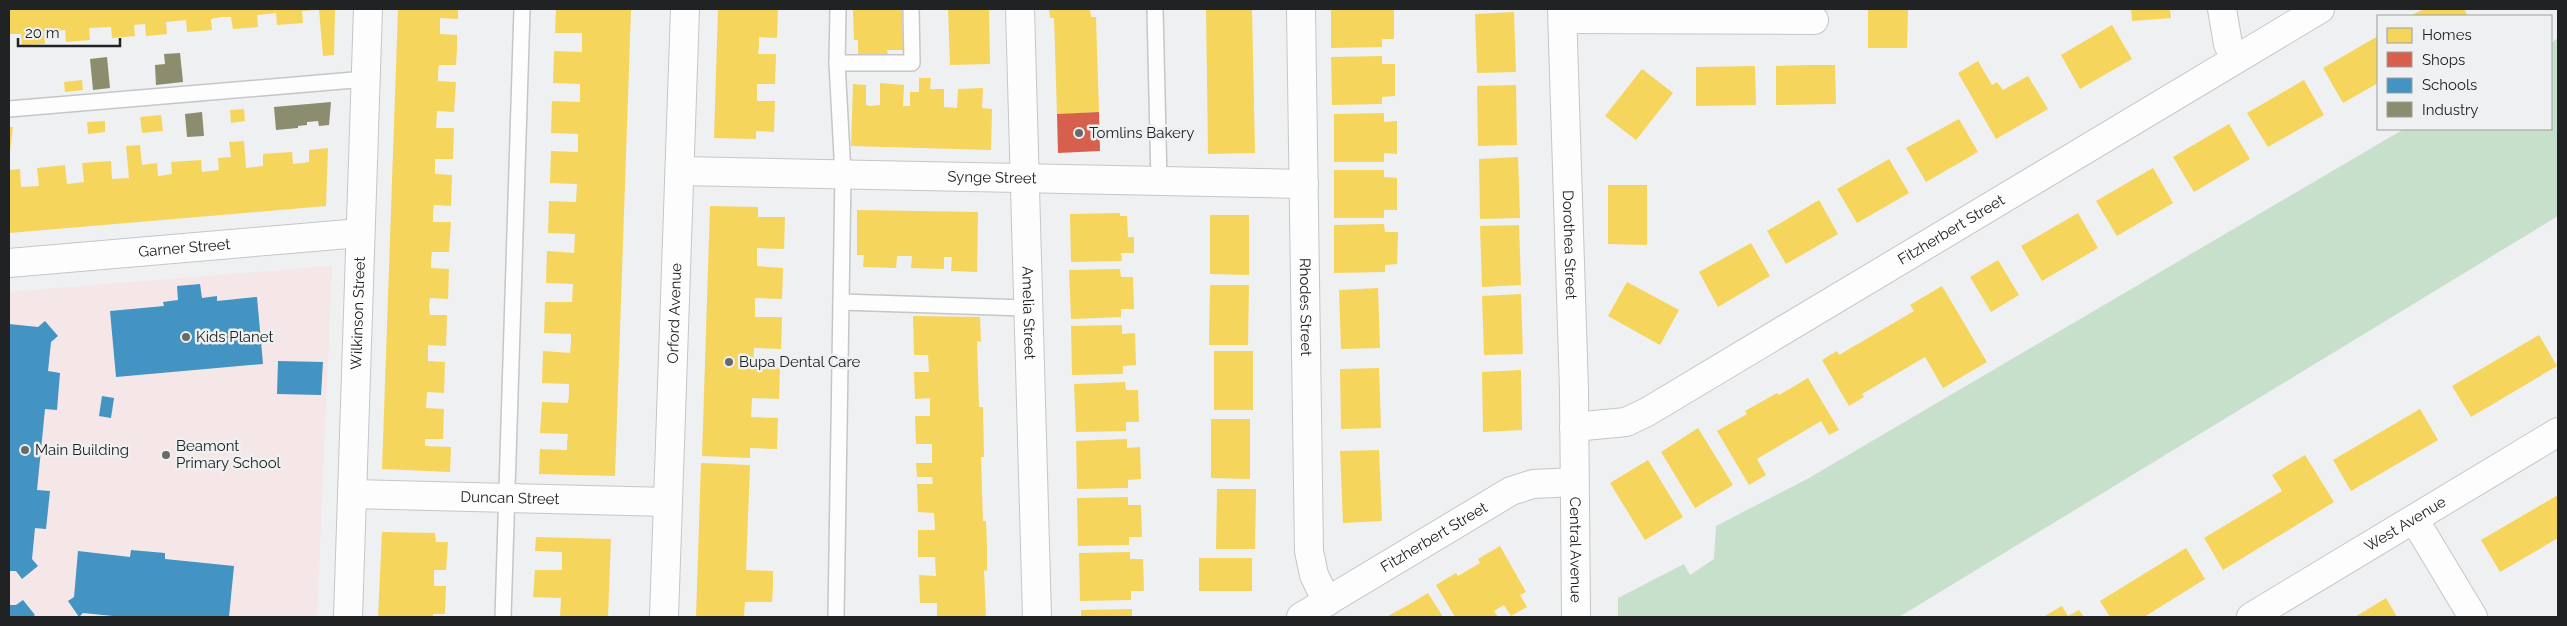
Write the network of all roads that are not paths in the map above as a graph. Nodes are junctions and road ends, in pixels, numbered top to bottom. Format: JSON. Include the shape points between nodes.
{"nodes":[{"id":1,"x":368,"y":9,"type":"edge"},
{"id":2,"x":522,"y":9,"type":"edge"},
{"id":3,"x":685,"y":9,"type":"edge"},
{"id":4,"x":838,"y":9,"type":"edge"},
{"id":5,"x":911,"y":9,"type":"edge"},
{"id":6,"x":1020,"y":9,"type":"edge"},
{"id":7,"x":1155,"y":9,"type":"edge"},
{"id":8,"x":1301,"y":9,"type":"edge"},
{"id":9,"x":2222,"y":9,"type":"edge"},
{"id":10,"x":2320,"y":9,"type":"edge"},
{"id":11,"x":1563,"y":14,"type":"edge"},
{"id":12,"x":1814,"y":20,"type":"dead end"},
{"id":13,"x":2235,"y":59,"type":"junction"},
{"id":14,"x":837,"y":63,"type":"junction"},
{"id":15,"x":366,"y":79,"type":"junction"},
{"id":16,"x":9,"y":109,"type":"edge"},
{"id":17,"x":680,"y":170,"type":"junction"},
{"id":18,"x":843,"y":174,"type":"junction"},
{"id":19,"x":1026,"y":179,"type":"junction"},
{"id":20,"x":1159,"y":182,"type":"junction"},
{"id":21,"x":1304,"y":184,"type":"junction"},
{"id":22,"x":360,"y":233,"type":"junction"},
{"id":23,"x":9,"y":263,"type":"edge"},
{"id":24,"x":841,"y":302,"type":"junction"},
{"id":25,"x":1028,"y":308,"type":"junction"},
{"id":26,"x":1574,"y":426,"type":"junction"},
{"id":27,"x":2558,"y":432,"type":"edge"},
{"id":28,"x":1574,"y":482,"type":"junction"},
{"id":29,"x":352,"y":494,"type":"junction"},
{"id":30,"x":507,"y":500,"type":"junction"},
{"id":31,"x":668,"y":502,"type":"junction"},
{"id":32,"x":2414,"y":519,"type":"junction"},
{"id":33,"x":1327,"y":602,"type":"junction"},
{"id":34,"x":348,"y":617,"type":"edge"},
{"id":35,"x":503,"y":617,"type":"edge"},
{"id":36,"x":664,"y":617,"type":"edge"},
{"id":37,"x":836,"y":617,"type":"edge"},
{"id":38,"x":1037,"y":617,"type":"edge"},
{"id":39,"x":1301,"y":617,"type":"edge"},
{"id":40,"x":1576,"y":617,"type":"edge"},
{"id":41,"x":2252,"y":617,"type":"edge"},
{"id":42,"x":2473,"y":617,"type":"edge"}],
"edges":[{"from":1,"to":15,"type":"street","name":"Wilkinson Street"},
{"from":2,"to":30,"type":"lane"},
{"from":3,"to":17,"type":"street","name":"Orford Avenue"},
{"from":4,"to":14,"type":"lane"},
{"from":5,"to":14,"type":"lane","via":[[912,63]]},
{"from":6,"to":19,"type":"street","name":"Amelia Street"},
{"from":7,"to":20,"type":"lane"},
{"from":8,"to":21,"type":"street","name":"Rhodes Street"},
{"from":9,"to":13,"type":"street","via":[[2228,44]]},
{"from":10,"to":13,"type":"street","name":"Fitzherbert Street"},
{"from":11,"to":12,"type":"street"},
{"from":11,"to":26,"type":"street","name":"Dorothea Street"},
{"from":13,"to":26,"type":"street","name":"Fitzherbert Street","via":[[1646,412],[1620,423]]},
{"from":14,"to":18,"type":"lane"},
{"from":15,"to":16,"type":"lane"},
{"from":15,"to":22,"type":"street","name":"Wilkinson Street"},
{"from":17,"to":18,"type":"street","name":"Synge Street"},
{"from":17,"to":31,"type":"street","name":"Orford Avenue"},
{"from":18,"to":19,"type":"street","name":"Synge Street"},
{"from":18,"to":24,"type":"lane"},
{"from":19,"to":20,"type":"street","name":"Synge Street"},
{"from":19,"to":25,"type":"street","name":"Amelia Street"},
{"from":20,"to":21,"type":"street","name":"Synge Street"},
{"from":21,"to":33,"type":"street","name":"Rhodes Street","via":[[1309,551],[1314,575]]},
{"from":22,"to":23,"type":"street","name":"Garner Street"},
{"from":22,"to":29,"type":"street","name":"Wilkinson Street"},
{"from":24,"to":25,"type":"lane"},
{"from":24,"to":37,"type":"lane"},
{"from":25,"to":38,"type":"street","name":"Amelia Street"},
{"from":26,"to":28,"type":"street","name":"Dorothea Street"},
{"from":27,"to":32,"type":"street","name":"West Avenue"},
{"from":28,"to":33,"type":"street","name":"Fitzherbert Street","via":[[1533,484],[1511,491]]},
{"from":28,"to":40,"type":"street","name":"Central Avenue"},
{"from":29,"to":30,"type":"street","name":"Duncan Street"},
{"from":29,"to":34,"type":"street","name":"Wilkinson Street"},
{"from":30,"to":31,"type":"street","name":"Duncan Street"},
{"from":30,"to":35,"type":"lane"},
{"from":31,"to":36,"type":"street","name":"Orford Avenue"},
{"from":32,"to":41,"type":"street","name":"West Avenue"},
{"from":32,"to":42,"type":"street"},
{"from":33,"to":39,"type":"street","name":"Fitzherbert Street"}]}
